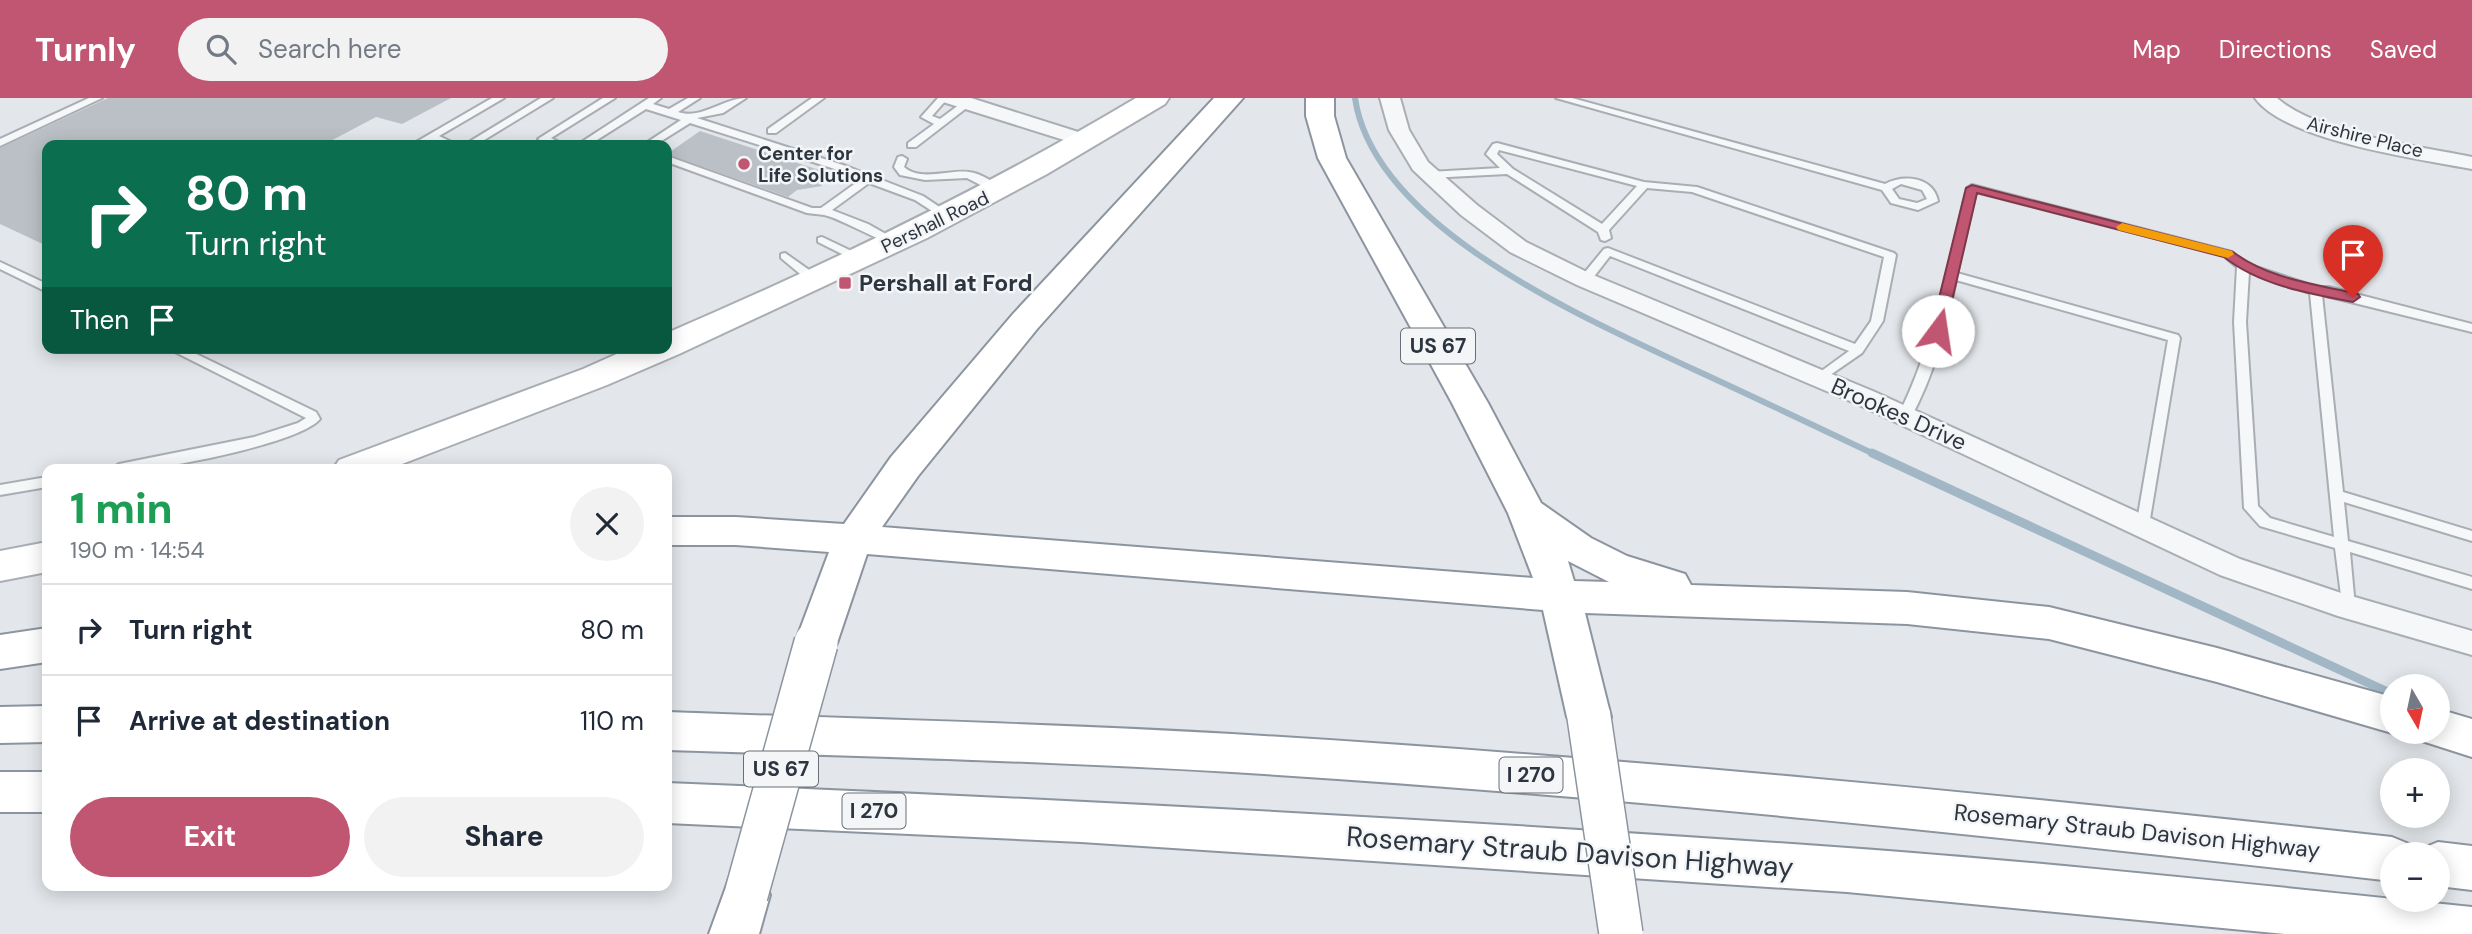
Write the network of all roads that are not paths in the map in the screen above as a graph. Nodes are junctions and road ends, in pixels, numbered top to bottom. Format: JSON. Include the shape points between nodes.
{"nodes":[{"id":1,"x":96,"y":98,"type":"edge"},
{"id":2,"x":499,"y":98,"type":"edge"},
{"id":3,"x":548,"y":98,"type":"edge"},
{"id":4,"x":610,"y":98,"type":"edge"},
{"id":5,"x":656,"y":98,"type":"edge"},
{"id":6,"x":695,"y":98,"type":"edge"},
{"id":7,"x":741,"y":98,"type":"edge"},
{"id":8,"x":819,"y":98,"type":"edge"},
{"id":9,"x":943,"y":98,"type":"edge"},
{"id":10,"x":1155,"y":98,"type":"edge"},
{"id":11,"x":1229,"y":98,"type":"edge"},
{"id":12,"x":1320,"y":98,"type":"edge"},
{"id":13,"x":1390,"y":98,"type":"edge"},
{"id":14,"x":1561,"y":98,"type":"edge"},
{"id":15,"x":2265,"y":98,"type":"edge"},
{"id":16,"x":959,"y":101,"type":"edge"},
{"id":17,"x":645,"y":105,"type":"junction"},
{"id":18,"x":670,"y":113,"type":"junction"},
{"id":19,"x":688,"y":120,"type":"junction"},
{"id":20,"x":942,"y":123,"type":"junction"},
{"id":21,"x":772,"y":131,"type":"dead end"},
{"id":22,"x":431,"y":137,"type":"junction"},
{"id":23,"x":425,"y":140,"type":"edge"},
{"id":24,"x":439,"y":140,"type":"edge"},
{"id":25,"x":477,"y":140,"type":"edge"},
{"id":26,"x":547,"y":140,"type":"edge"},
{"id":27,"x":590,"y":140,"type":"edge"},
{"id":28,"x":656,"y":140,"type":"edge"},
{"id":29,"x":1087,"y":141,"type":"junction"},
{"id":30,"x":0,"y":143,"type":"edge"},
{"id":31,"x":912,"y":145,"type":"dead end"},
{"id":32,"x":902,"y":159,"type":"dead end"},
{"id":33,"x":672,"y":161,"type":"edge"},
{"id":34,"x":2472,"y":163,"type":"edge"},
{"id":35,"x":1509,"y":171,"type":"junction"},
{"id":36,"x":1429,"y":175,"type":"junction"},
{"id":37,"x":868,"y":179,"type":"junction"},
{"id":38,"x":1644,"y":185,"type":"junction"},
{"id":39,"x":1886,"y":188,"type":"dead end"},
{"id":40,"x":998,"y":190,"type":"junction"},
{"id":41,"x":824,"y":211,"type":"junction"},
{"id":42,"x":947,"y":216,"type":"junction"},
{"id":43,"x":1603,"y":230,"type":"junction"},
{"id":44,"x":822,"y":240,"type":"dead end"},
{"id":45,"x":894,"y":242,"type":"junction"},
{"id":46,"x":1608,"y":251,"type":"junction"},
{"id":47,"x":785,"y":256,"type":"dead end"},
{"id":48,"x":860,"y":259,"type":"junction"},
{"id":49,"x":0,"y":265,"type":"edge"},
{"id":50,"x":2243,"y":266,"type":"junction"},
{"id":51,"x":1951,"y":275,"type":"junction"},
{"id":52,"x":815,"y":279,"type":"junction"},
{"id":53,"x":1585,"y":280,"type":"junction"},
{"id":54,"x":42,"y":286,"type":"edge"},
{"id":55,"x":2316,"y":291,"type":"junction"},
{"id":56,"x":2472,"y":328,"type":"edge"},
{"id":57,"x":672,"y":341,"type":"edge"},
{"id":58,"x":1858,"y":350,"type":"junction"},
{"id":59,"x":185,"y":354,"type":"edge"},
{"id":60,"x":644,"y":354,"type":"edge"},
{"id":61,"x":1820,"y":378,"type":"junction"},
{"id":62,"x":1905,"y":416,"type":"junction"},
{"id":63,"x":143,"y":464,"type":"edge"},
{"id":64,"x":365,"y":464,"type":"edge"},
{"id":65,"x":42,"y":483,"type":"edge"},
{"id":66,"x":0,"y":490,"type":"edge"},
{"id":67,"x":2337,"y":495,"type":"junction"},
{"id":68,"x":1527,"y":513,"type":"junction"},
{"id":69,"x":2143,"y":527,"type":"junction"},
{"id":70,"x":672,"y":531,"type":"edge"},
{"id":71,"x":2472,"y":536,"type":"edge"},
{"id":72,"x":856,"y":539,"type":"junction"},
{"id":73,"x":2342,"y":545,"type":"junction"},
{"id":74,"x":42,"y":558,"type":"edge"},
{"id":75,"x":0,"y":566,"type":"edge"},
{"id":76,"x":2472,"y":583,"type":"edge"},
{"id":77,"x":1560,"y":596,"type":"junction"},
{"id":78,"x":1780,"y":604,"type":"junction"},
{"id":79,"x":2348,"y":607,"type":"junction"},
{"id":80,"x":2472,"y":643,"type":"edge"},
{"id":81,"x":42,"y":646,"type":"edge"},
{"id":82,"x":0,"y":652,"type":"edge"},
{"id":83,"x":2380,"y":712,"type":"edge"},
{"id":84,"x":42,"y":724,"type":"edge"},
{"id":85,"x":0,"y":725,"type":"edge"},
{"id":86,"x":672,"y":731,"type":"edge"},
{"id":87,"x":2450,"y":732,"type":"edge"},
{"id":88,"x":2472,"y":738,"type":"edge"},
{"id":89,"x":0,"y":792,"type":"edge"},
{"id":90,"x":42,"y":792,"type":"edge"},
{"id":91,"x":672,"y":803,"type":"edge"},
{"id":92,"x":2380,"y":858,"type":"edge"},
{"id":93,"x":2450,"y":865,"type":"edge"},
{"id":94,"x":2472,"y":867,"type":"edge"},
{"id":95,"x":740,"y":914,"type":"edge"},
{"id":96,"x":2472,"y":930,"type":"edge"},
{"id":97,"x":1621,"y":934,"type":"edge"}],
"edges":[{"from":1,"to":30,"type":"lane"},
{"from":2,"to":22,"type":"lane"},
{"from":3,"to":25,"type":"lane"},
{"from":4,"to":26,"type":"lane"},
{"from":5,"to":17,"type":"lane"},
{"from":6,"to":18,"type":"lane"},
{"from":7,"to":19,"type":"lane","via":[[719,111]]},
{"from":8,"to":21,"type":"lane"},
{"from":9,"to":20,"type":"lane","via":[[926,117]]},
{"from":10,"to":29,"type":"main road","name":"Pershall Road"},
{"from":11,"to":72,"type":"main road","number":"US 67","via":[[1032,312],[899,474]]},
{"from":12,"to":68,"type":"main road","number":"US 67","via":[[1320,116],[1332,158]]},
{"from":13,"to":36,"type":"street","name":"Brookes Drive","via":[[1399,130]]},
{"from":14,"to":39,"type":"lane"},
{"from":15,"to":34,"type":"street","name":"Airshire Place","via":[[2288,117],[2318,129]]},
{"from":16,"to":20,"type":"lane"},
{"from":16,"to":29,"type":"street"},
{"from":17,"to":18,"type":"lane"},
{"from":17,"to":27,"type":"lane"},
{"from":18,"to":19,"type":"lane"},
{"from":19,"to":28,"type":"lane"},
{"from":19,"to":37,"type":"lane"},
{"from":20,"to":31,"type":"lane"},
{"from":22,"to":23,"type":"lane"},
{"from":22,"to":24,"type":"lane"},
{"from":29,"to":40,"type":"main road","name":"Pershall Road"},
{"from":32,"to":40,"type":"lane","via":[[899,167],[913,176],[969,176]]},
{"from":33,"to":41,"type":"lane","via":[[811,211]]},
{"from":35,"to":36,"type":"lane"},
{"from":35,"to":38,"type":"lane","via":[[1491,154],[1497,146]]},
{"from":35,"to":43,"type":"lane"},
{"from":36,"to":53,"type":"street","name":"Brookes Drive","via":[[1518,247]]},
{"from":37,"to":41,"type":"lane"},
{"from":37,"to":42,"type":"lane","via":[[919,198]]},
{"from":38,"to":43,"type":"lane"},
{"from":38,"to":58,"type":"lane","via":[[1693,189],[1890,255],[1877,321]]},
{"from":40,"to":42,"type":"main road","name":"Pershall Road"},
{"from":41,"to":45,"type":"lane"},
{"from":42,"to":45,"type":"main road","name":"Pershall Road"},
{"from":43,"to":46,"type":"lane"},
{"from":44,"to":48,"type":"lane"},
{"from":45,"to":48,"type":"main road","name":"Pershall Road"},
{"from":46,"to":53,"type":"lane"},
{"from":46,"to":58,"type":"lane"},
{"from":47,"to":52,"type":"lane"},
{"from":48,"to":52,"type":"main road","name":"Pershall Road"},
{"from":49,"to":54,"type":"lane"},
{"from":50,"to":51,"type":"lane","via":[[2228,254],[1972,188]]},
{"from":50,"to":55,"type":"lane"},
{"from":50,"to":73,"type":"lane","via":[[2240,322],[2251,508],[2265,522]]},
{"from":51,"to":62,"type":"lane","via":[[1933,351]]},
{"from":51,"to":69,"type":"lane","via":[[2175,338]]},
{"from":52,"to":57,"type":"main road","name":"Pershall Road"},
{"from":53,"to":61,"type":"street","name":"Brookes Drive"},
{"from":55,"to":56,"type":"lane"},
{"from":55,"to":67,"type":"lane"},
{"from":58,"to":61,"type":"lane"},
{"from":59,"to":63,"type":"lane","via":[[313,418],[304,427],[245,443]]},
{"from":60,"to":64,"type":"main road","name":"Pershall Road"},
{"from":61,"to":62,"type":"street","name":"Brookes Drive"},
{"from":62,"to":69,"type":"street","name":"Brookes Drive"},
{"from":65,"to":66,"type":"lane"},
{"from":67,"to":71,"type":"lane"},
{"from":67,"to":73,"type":"lane"},
{"from":68,"to":77,"type":"main road","number":"US 67"},
{"from":68,"to":78,"type":"main road","via":[[1619,572]]},
{"from":69,"to":79,"type":"street","name":"Brookes Drive","via":[[2230,568]]},
{"from":70,"to":72,"type":"main road"},
{"from":72,"to":77,"type":"main road"},
{"from":72,"to":95,"type":"main road","number":"US 67","bridge":true,"via":[[816,643]]},
{"from":73,"to":76,"type":"lane"},
{"from":73,"to":79,"type":"lane"},
{"from":74,"to":75,"type":"main road"},
{"from":77,"to":78,"type":"main road"},
{"from":77,"to":97,"type":"main road","number":"US 67","bridge":true,"via":[[1589,717]]},
{"from":78,"to":83,"type":"main road","via":[[1907,608],[2049,623]]},
{"from":79,"to":80,"type":"street","name":"Brookes Drive"},
{"from":81,"to":82,"type":"main road"},
{"from":84,"to":85,"type":"main road"},
{"from":86,"to":92,"type":"main road","name":"Rosemary Straub Davison Highway","number":"I 270","via":[[1065,744],[1506,772],[2026,819]]},
{"from":87,"to":88,"type":"main road"},
{"from":89,"to":90,"type":"main road"},
{"from":91,"to":96,"type":"main road","name":"Rosemary Straub Davison Highway","number":"I 270","via":[[1081,821],[1847,870]]},
{"from":93,"to":94,"type":"main road"}]}
